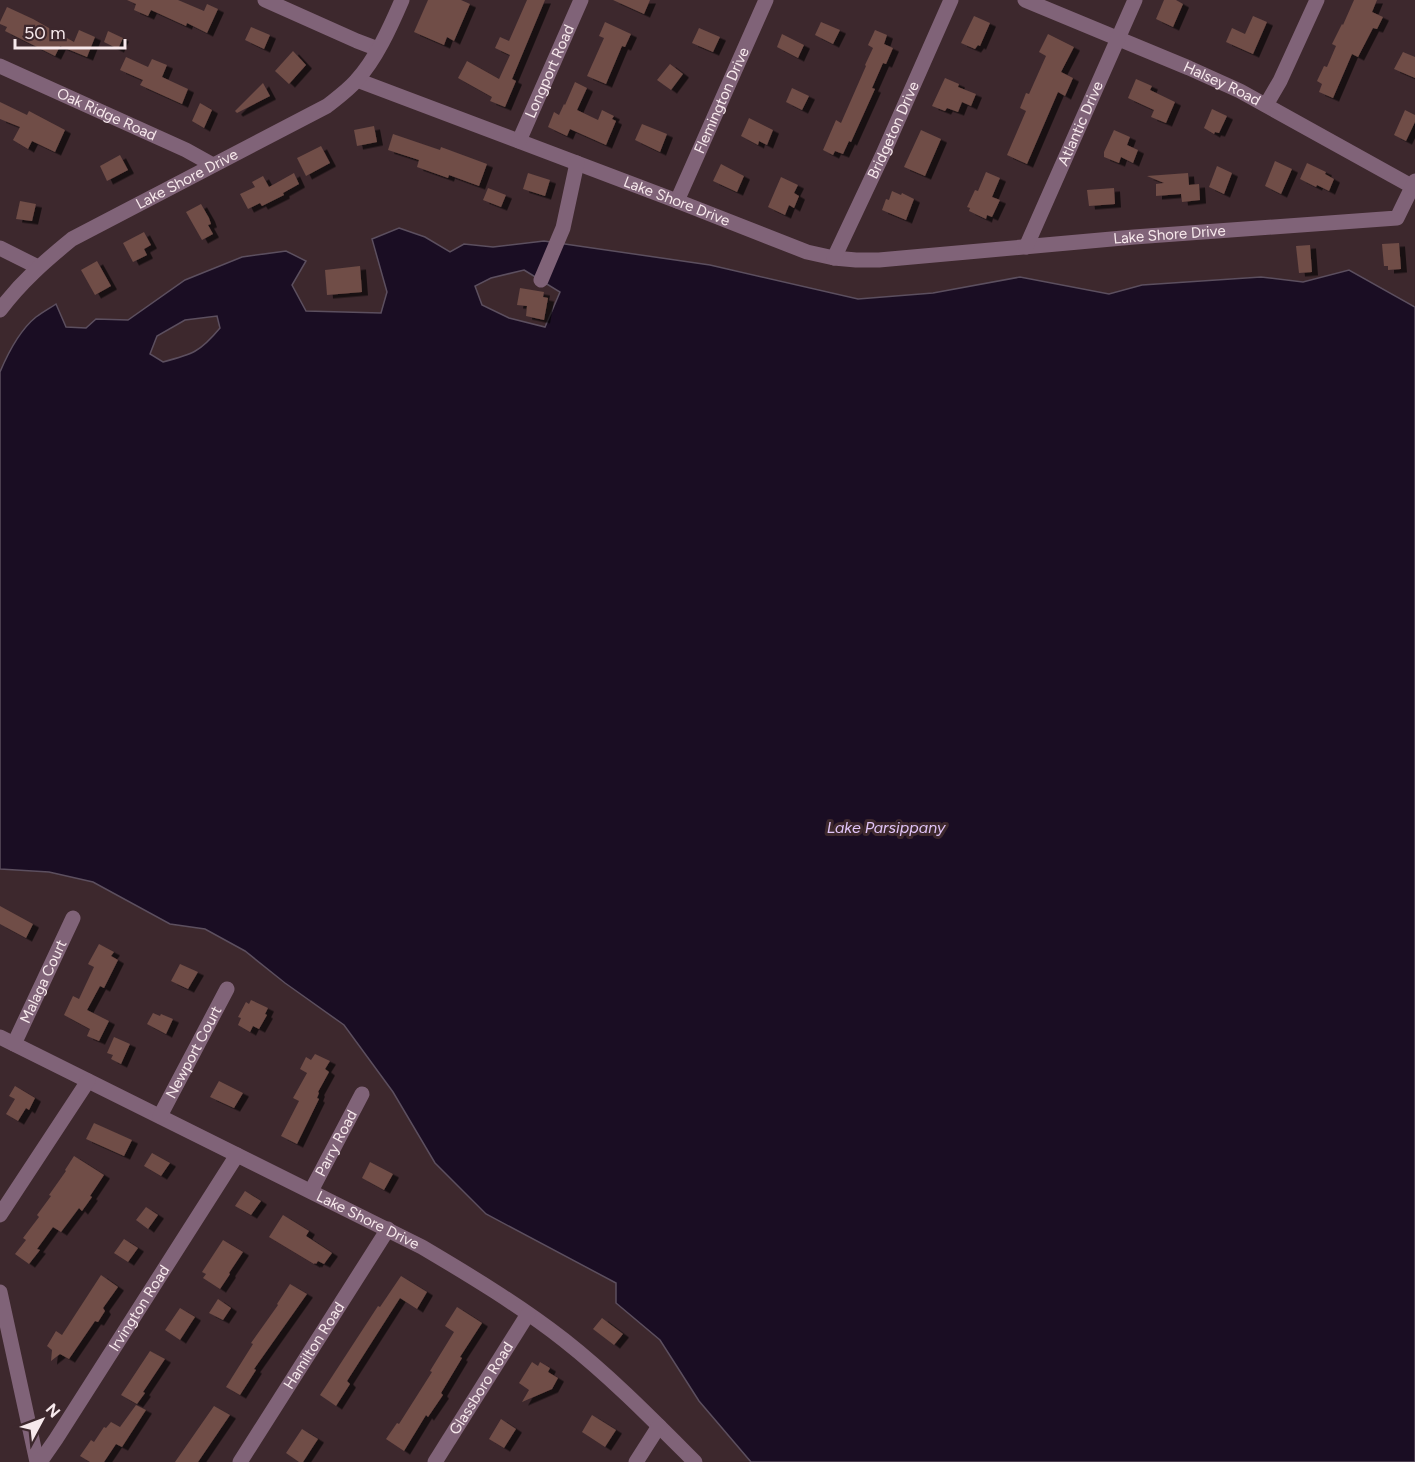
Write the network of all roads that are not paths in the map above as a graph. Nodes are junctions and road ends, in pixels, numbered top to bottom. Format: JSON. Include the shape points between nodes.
{"nodes":[{"id":1,"x":264,"y":0,"type":"edge"},
{"id":2,"x":402,"y":0,"type":"edge"},
{"id":3,"x":581,"y":0,"type":"edge"},
{"id":4,"x":766,"y":0,"type":"edge"},
{"id":5,"x":951,"y":0,"type":"edge"},
{"id":6,"x":1025,"y":0,"type":"edge"},
{"id":7,"x":1135,"y":0,"type":"edge"},
{"id":8,"x":1317,"y":0,"type":"edge"},
{"id":9,"x":1118,"y":38,"type":"junction"},
{"id":10,"x":378,"y":49,"type":"junction"},
{"id":11,"x":0,"y":66,"type":"edge"},
{"id":12,"x":357,"y":80,"type":"junction"},
{"id":13,"x":1266,"y":105,"type":"junction"},
{"id":14,"x":519,"y":141,"type":"junction"},
{"id":15,"x":577,"y":163,"type":"junction"},
{"id":16,"x":213,"y":165,"type":"junction"},
{"id":17,"x":1414,"y":185,"type":"edge"},
{"id":18,"x":677,"y":201,"type":"junction"},
{"id":19,"x":1026,"y":247,"type":"junction"},
{"id":20,"x":0,"y":248,"type":"edge"},
{"id":21,"x":834,"y":258,"type":"junction"},
{"id":22,"x":38,"y":267,"type":"junction"},
{"id":23,"x":541,"y":280,"type":"dead end"},
{"id":24,"x":0,"y":310,"type":"edge"},
{"id":25,"x":73,"y":918,"type":"dead end"},
{"id":26,"x":227,"y":989,"type":"dead end"},
{"id":27,"x":7,"y":1041,"type":"edge"},
{"id":28,"x":88,"y":1081,"type":"junction"},
{"id":29,"x":362,"y":1094,"type":"dead end"},
{"id":30,"x":160,"y":1116,"type":"junction"},
{"id":31,"x":237,"y":1155,"type":"junction"},
{"id":32,"x":311,"y":1191,"type":"junction"},
{"id":33,"x":0,"y":1215,"type":"edge"},
{"id":34,"x":388,"y":1230,"type":"junction"},
{"id":35,"x":0,"y":1292,"type":"edge"},
{"id":36,"x":528,"y":1314,"type":"junction"},
{"id":37,"x":659,"y":1426,"type":"junction"},
{"id":38,"x":38,"y":1462,"type":"edge"},
{"id":39,"x":240,"y":1462,"type":"edge"},
{"id":40,"x":435,"y":1462,"type":"edge"},
{"id":41,"x":636,"y":1462,"type":"edge"},
{"id":42,"x":695,"y":1462,"type":"edge"}],
"edges":[{"from":1,"to":10,"type":"street"},
{"from":2,"to":10,"type":"street"},
{"from":3,"to":14,"type":"street","name":"Longport Road"},
{"from":4,"to":18,"type":"street","name":"Flemington Drive"},
{"from":5,"to":21,"type":"street","name":"Bridgeton Drive"},
{"from":6,"to":9,"type":"street","name":"Halsey Road"},
{"from":7,"to":9,"type":"street","name":"Atlantic Drive"},
{"from":8,"to":13,"type":"street"},
{"from":9,"to":13,"type":"street","name":"Halsey Road"},
{"from":9,"to":19,"type":"street","name":"Atlantic Drive"},
{"from":10,"to":12,"type":"street"},
{"from":11,"to":16,"type":"street","name":"Oak Ridge Road"},
{"from":12,"to":14,"type":"street","name":"Lake Shore Drive"},
{"from":12,"to":16,"type":"street","name":"Lake Shore Drive","via":[[327,106]]},
{"from":13,"to":17,"type":"street","name":"Halsey Road"},
{"from":14,"to":15,"type":"street","name":"Lake Shore Drive"},
{"from":15,"to":18,"type":"street","name":"Lake Shore Drive"},
{"from":15,"to":23,"type":"street","via":[[563,228]]},
{"from":16,"to":22,"type":"street","name":"Lake Shore Drive","via":[[72,239]]},
{"from":17,"to":19,"type":"street","name":"Lake Shore Drive","via":[[1397,218]]},
{"from":18,"to":21,"type":"street","name":"Lake Shore Drive","via":[[807,252]]},
{"from":19,"to":21,"type":"street","name":"Lake Shore Drive","via":[[879,260]]},
{"from":20,"to":22,"type":"street"},
{"from":22,"to":24,"type":"street","name":"Lake Shore Drive"},
{"from":25,"to":27,"type":"street","name":"Malaga Court"},
{"from":26,"to":30,"type":"street","name":"Newport Court"},
{"from":27,"to":28,"type":"street","name":"Lake Shore Drive"},
{"from":28,"to":30,"type":"street","name":"Lake Shore Drive"},
{"from":28,"to":33,"type":"street"},
{"from":29,"to":32,"type":"street","name":"Parry Road"},
{"from":30,"to":31,"type":"street","name":"Lake Shore Drive"},
{"from":31,"to":32,"type":"street","name":"Lake Shore Drive"},
{"from":31,"to":38,"type":"street","name":"Irvington Road"},
{"from":32,"to":34,"type":"street","name":"Lake Shore Drive"},
{"from":34,"to":36,"type":"street","name":"Lake Shore Drive","via":[[483,1282]]},
{"from":34,"to":39,"type":"street","name":"Hamilton Road"},
{"from":35,"to":38,"type":"street"},
{"from":36,"to":37,"type":"street","name":"Lake Shore Drive","via":[[612,1381]]},
{"from":36,"to":40,"type":"street","name":"Glassboro Road"},
{"from":37,"to":41,"type":"street"},
{"from":37,"to":42,"type":"street","name":"Lake Shore Drive"}]}
